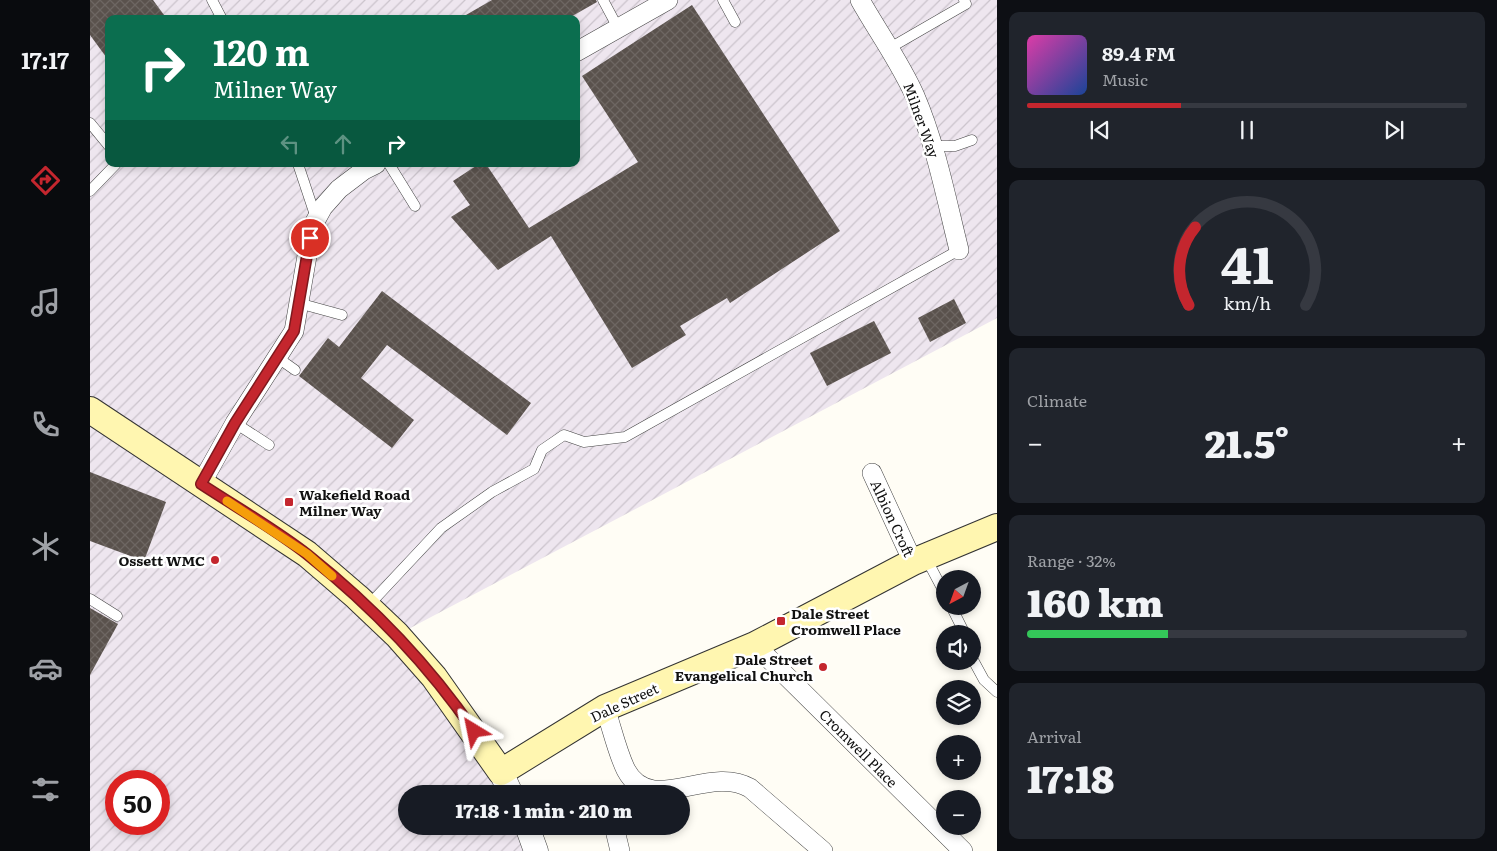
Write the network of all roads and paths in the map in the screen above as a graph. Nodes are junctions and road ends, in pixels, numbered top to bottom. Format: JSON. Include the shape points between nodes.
{"nodes":[{"id":1,"x":212,"y":0,"type":"edge"},
{"id":2,"x":603,"y":0,"type":"edge"},
{"id":3,"x":668,"y":0,"type":"edge"},
{"id":4,"x":723,"y":0,"type":"edge"},
{"id":5,"x":860,"y":0,"type":"edge"},
{"id":6,"x":964,"y":0,"type":"edge"},
{"id":7,"x":220,"y":15,"type":"edge"},
{"id":8,"x":735,"y":22,"type":"dead end"},
{"id":9,"x":618,"y":28,"type":"junction"},
{"id":10,"x":888,"y":49,"type":"junction"},
{"id":11,"x":580,"y":50,"type":"edge"},
{"id":12,"x":90,"y":123,"type":"edge"},
{"id":13,"x":972,"y":140,"type":"dead end"},
{"id":14,"x":105,"y":141,"type":"edge"},
{"id":15,"x":934,"y":146,"type":"junction"},
{"id":16,"x":113,"y":167,"type":"edge"},
{"id":17,"x":299,"y":167,"type":"edge"},
{"id":18,"x":370,"y":167,"type":"edge"},
{"id":19,"x":392,"y":167,"type":"edge"},
{"id":20,"x":90,"y":191,"type":"edge"},
{"id":21,"x":415,"y":206,"type":"dead end"},
{"id":22,"x":317,"y":219,"type":"junction"},
{"id":23,"x":959,"y":250,"type":"joint"},
{"id":24,"x":298,"y":303,"type":"junction"},
{"id":25,"x":342,"y":315,"type":"dead end"},
{"id":26,"x":278,"y":358,"type":"junction"},
{"id":27,"x":295,"y":370,"type":"dead end"},
{"id":28,"x":90,"y":410,"type":"edge"},
{"id":29,"x":235,"y":423,"type":"junction"},
{"id":30,"x":269,"y":445,"type":"dead end"},
{"id":31,"x":872,"y":473,"type":"dead end"},
{"id":32,"x":201,"y":484,"type":"junction"},
{"id":33,"x":994,"y":532,"type":"edge"},
{"id":34,"x":919,"y":560,"type":"junction"},
{"id":35,"x":936,"y":582,"type":"edge"},
{"id":36,"x":90,"y":599,"type":"edge"},
{"id":37,"x":367,"y":606,"type":"junction"},
{"id":38,"x":116,"y":616,"type":"dead end"},
{"id":39,"x":754,"y":645,"type":"junction"},
{"id":40,"x":979,"y":670,"type":"edge"},
{"id":41,"x":997,"y":692,"type":"edge"},
{"id":42,"x":605,"y":708,"type":"junction"},
{"id":43,"x":506,"y":783,"type":"edge"},
{"id":44,"x":631,"y":785,"type":"edge"},
{"id":45,"x":690,"y":786,"type":"edge"},
{"id":46,"x":530,"y":835,"type":"edge"},
{"id":47,"x":616,"y":835,"type":"edge"},
{"id":48,"x":536,"y":851,"type":"edge"},
{"id":49,"x":620,"y":851,"type":"edge"},
{"id":50,"x":823,"y":851,"type":"edge"},
{"id":51,"x":963,"y":851,"type":"edge"}],
"edges":[{"from":1,"to":7,"type":"lane"},
{"from":2,"to":9,"type":"lane"},
{"from":3,"to":9,"type":"street"},
{"from":4,"to":8,"type":"lane"},
{"from":5,"to":10,"type":"street","name":"Milner Way"},
{"from":6,"to":10,"type":"lane","via":[[966,4]]},
{"from":9,"to":11,"type":"street"},
{"from":10,"to":15,"type":"street","name":"Milner Way","via":[[915,96]]},
{"from":12,"to":14,"type":"lane"},
{"from":13,"to":15,"type":"lane","via":[[955,146]]},
{"from":15,"to":23,"type":"street","name":"Milner Way"},
{"from":16,"to":20,"type":"lane"},
{"from":17,"to":22,"type":"lane"},
{"from":18,"to":22,"type":"street","via":[[339,189]]},
{"from":19,"to":21,"type":"lane"},
{"from":22,"to":24,"type":"street","via":[[307,248]]},
{"from":23,"to":37,"type":"lane","via":[[625,437],[584,442],[564,435],[542,450],[534,469],[492,492],[441,528]]},
{"from":24,"to":25,"type":"lane"},
{"from":24,"to":26,"type":"street","via":[[294,331]]},
{"from":26,"to":27,"type":"lane"},
{"from":26,"to":29,"type":"street"},
{"from":28,"to":32,"type":"main road"},
{"from":29,"to":30,"type":"lane"},
{"from":29,"to":32,"type":"street"},
{"from":31,"to":34,"type":"street","name":"Albion Croft"},
{"from":32,"to":37,"type":"main road","via":[[307,554]]},
{"from":33,"to":34,"type":"main road","name":"Dale Street"},
{"from":34,"to":35,"type":"lane"},
{"from":34,"to":39,"type":"main road","name":"Dale Street"},
{"from":36,"to":38,"type":"lane"},
{"from":37,"to":43,"type":"main road","via":[[434,677]]},
{"from":39,"to":42,"type":"main road","name":"Dale Street"},
{"from":39,"to":51,"type":"street","name":"Cromwell Place"},
{"from":40,"to":41,"type":"lane"},
{"from":42,"to":43,"type":"main road","name":"Dale Street"},
{"from":42,"to":44,"type":"street"},
{"from":45,"to":50,"type":"street","via":[[720,780],[740,782]]},
{"from":46,"to":48,"type":"street"},
{"from":47,"to":49,"type":"street"}]}
